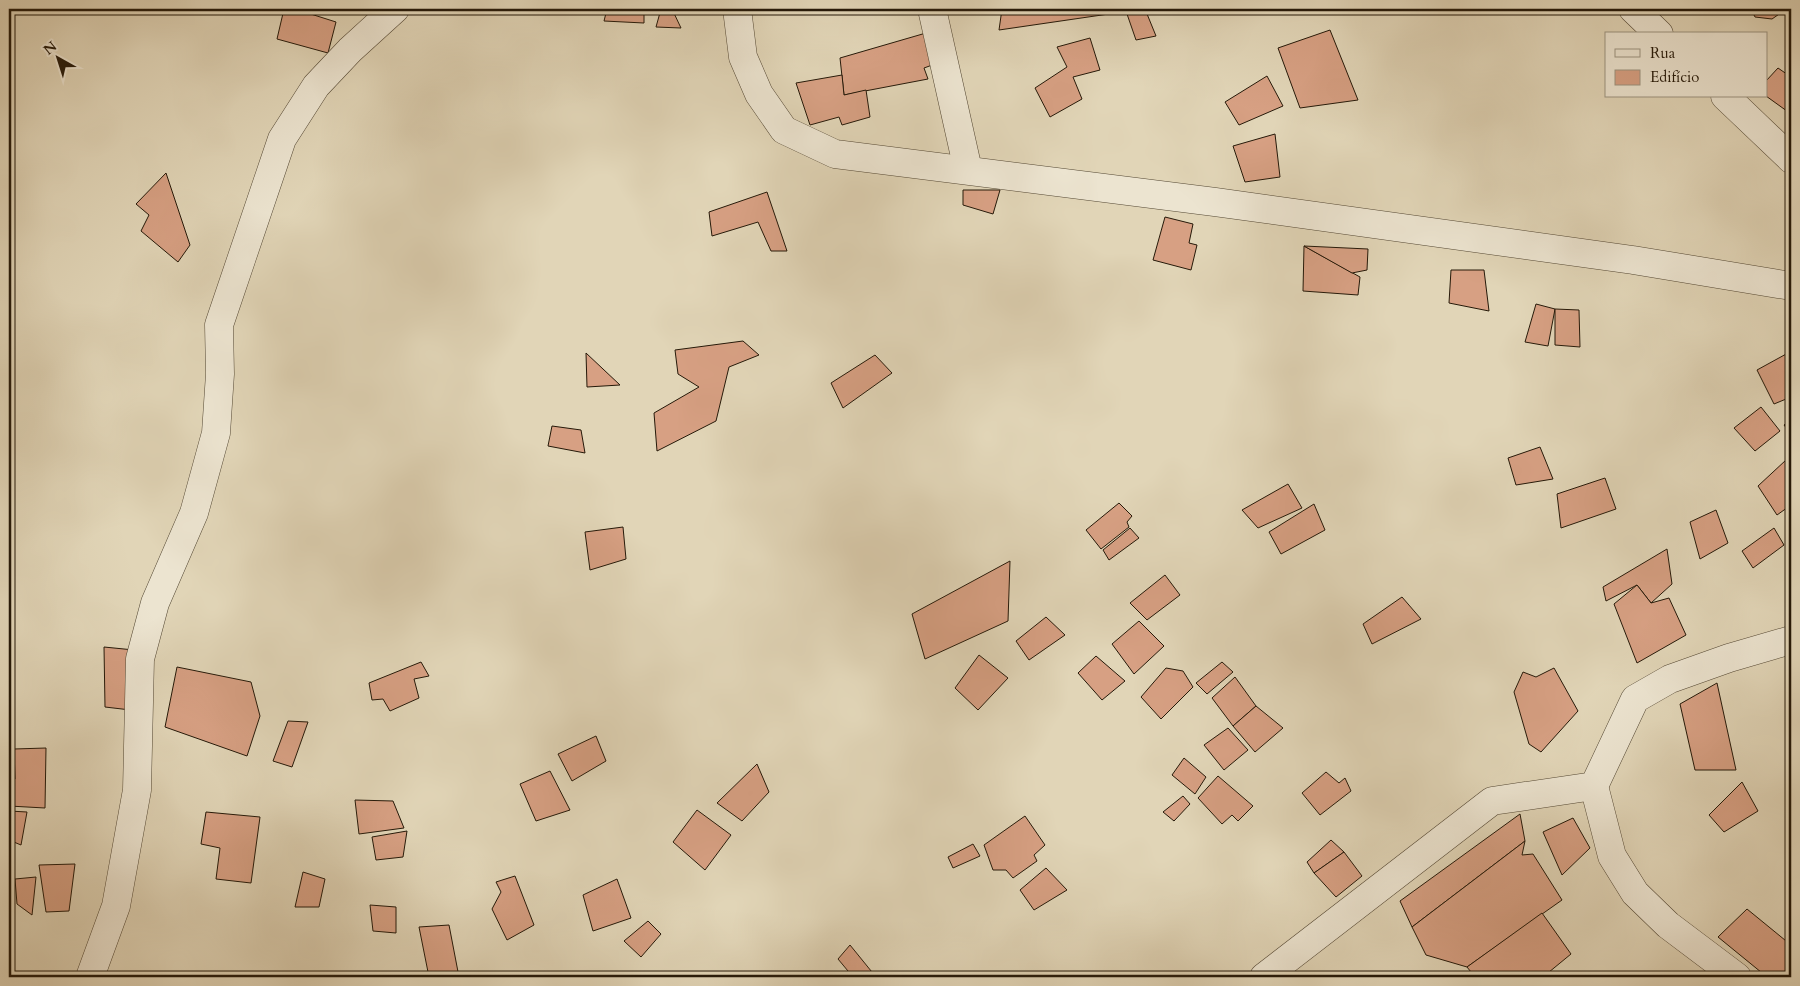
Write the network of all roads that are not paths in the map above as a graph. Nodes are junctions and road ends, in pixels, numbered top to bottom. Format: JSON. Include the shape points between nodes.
{"nodes":[{"id":1,"x":396,"y":9,"type":"edge"},
{"id":2,"x":737,"y":9,"type":"edge"},
{"id":3,"x":932,"y":9,"type":"edge"},
{"id":4,"x":1633,"y":9,"type":"edge"},
{"id":5,"x":1657,"y":32,"type":"edge"},
{"id":6,"x":1727,"y":98,"type":"edge"},
{"id":7,"x":1791,"y":159,"type":"edge"},
{"id":8,"x":968,"y":170,"type":"junction"},
{"id":9,"x":1791,"y":286,"type":"edge"},
{"id":10,"x":1791,"y":640,"type":"edge"},
{"id":11,"x":1594,"y":786,"type":"junction"},
{"id":12,"x":90,"y":977,"type":"edge"},
{"id":13,"x":1264,"y":977,"type":"edge"},
{"id":14,"x":1737,"y":977,"type":"edge"}],
"edges":[{"from":1,"to":12,"type":"street","via":[[316,86],[282,139],[219,326],[216,433],[194,513],[155,603],[140,660],[137,790],[116,906]]},
{"from":2,"to":8,"type":"street","via":[[743,57],[759,94],[784,130],[835,154]]},
{"from":3,"to":8,"type":"street"},
{"from":4,"to":5,"type":"street"},
{"from":6,"to":7,"type":"street"},
{"from":8,"to":9,"type":"street","via":[[1633,260]]},
{"from":10,"to":11,"type":"street","via":[[1670,679],[1635,699]]},
{"from":11,"to":13,"type":"street","via":[[1492,801]]},
{"from":11,"to":14,"type":"street","via":[[1612,856],[1635,893],[1668,925]]}]}
